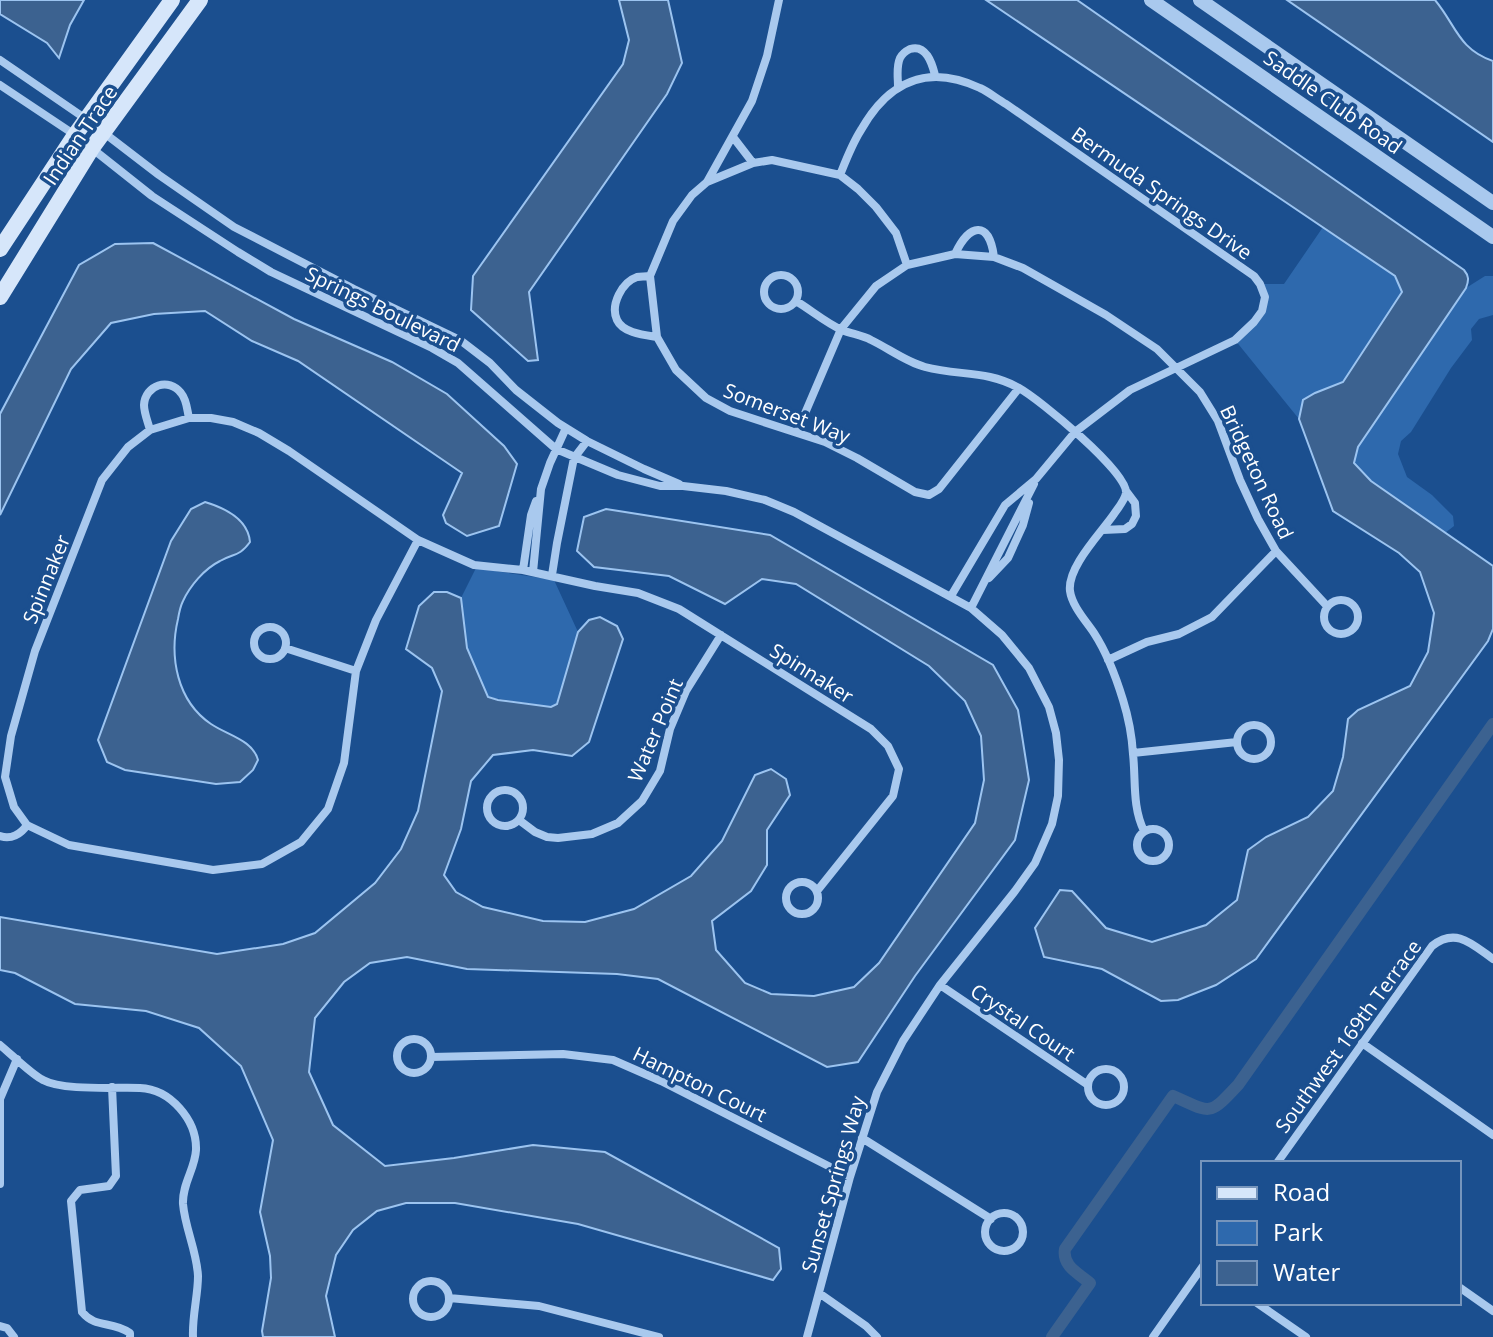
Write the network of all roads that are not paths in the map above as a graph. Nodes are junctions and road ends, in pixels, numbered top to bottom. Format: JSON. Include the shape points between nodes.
{"nodes":[{"id":1,"x":172,"y":0,"type":"edge"},
{"id":2,"x":200,"y":0,"type":"edge"},
{"id":3,"x":779,"y":0,"type":"edge"},
{"id":4,"x":1151,"y":0,"type":"edge"},
{"id":5,"x":1200,"y":0,"type":"edge"},
{"id":6,"x":0,"y":60,"type":"edge"},
{"id":7,"x":935,"y":75,"type":"junction"},
{"id":8,"x":0,"y":85,"type":"edge"},
{"id":9,"x":898,"y":86,"type":"junction"},
{"id":10,"x":86,"y":119,"type":"junction"},
{"id":11,"x":104,"y":131,"type":"junction"},
{"id":12,"x":75,"y":135,"type":"junction"},
{"id":13,"x":733,"y":137,"type":"junction"},
{"id":14,"x":92,"y":148,"type":"junction"},
{"id":15,"x":753,"y":163,"type":"junction"},
{"id":16,"x":840,"y":175,"type":"junction"},
{"id":17,"x":707,"y":182,"type":"junction"},
{"id":18,"x":1493,"y":203,"type":"edge"},
{"id":19,"x":1493,"y":237,"type":"edge"},
{"id":20,"x":0,"y":249,"type":"edge"},
{"id":21,"x":955,"y":254,"type":"junction"},
{"id":22,"x":994,"y":257,"type":"junction"},
{"id":23,"x":907,"y":265,"type":"junction"},
{"id":24,"x":650,"y":276,"type":"junction"},
{"id":25,"x":0,"y":297,"type":"edge"},
{"id":26,"x":796,"y":301,"type":"junction"},
{"id":27,"x":841,"y":329,"type":"junction"},
{"id":28,"x":657,"y":337,"type":"junction"},
{"id":29,"x":1177,"y":368,"type":"junction"},
{"id":30,"x":1019,"y":388,"type":"junction"},
{"id":31,"x":189,"y":418,"type":"junction"},
{"id":32,"x":566,"y":428,"type":"junction"},
{"id":33,"x":150,"y":430,"type":"junction"},
{"id":34,"x":797,"y":432,"type":"junction"},
{"id":35,"x":1075,"y":432,"type":"junction"},
{"id":36,"x":587,"y":441,"type":"junction"},
{"id":37,"x":556,"y":449,"type":"junction"},
{"id":38,"x":574,"y":458,"type":"junction"},
{"id":39,"x":1036,"y":479,"type":"junction"},
{"id":40,"x":683,"y":486,"type":"junction"},
{"id":41,"x":1126,"y":491,"type":"junction"},
{"id":42,"x":1103,"y":530,"type":"junction"},
{"id":43,"x":418,"y":540,"type":"junction"},
{"id":44,"x":1276,"y":551,"type":"junction"},
{"id":45,"x":528,"y":571,"type":"junction"},
{"id":46,"x":552,"y":575,"type":"junction"},
{"id":47,"x":951,"y":596,"type":"junction"},
{"id":48,"x":1327,"y":606,"type":"junction"},
{"id":49,"x":971,"y":608,"type":"junction"},
{"id":50,"x":721,"y":635,"type":"junction"},
{"id":51,"x":285,"y":648,"type":"dead end"},
{"id":52,"x":1108,"y":660,"type":"junction"},
{"id":53,"x":356,"y":671,"type":"junction"},
{"id":54,"x":1237,"y":742,"type":"junction"},
{"id":55,"x":1133,"y":753,"type":"junction"},
{"id":56,"x":8,"y":791,"type":"junction"},
{"id":57,"x":0,"y":800,"type":"edge"},
{"id":58,"x":519,"y":820,"type":"junction"},
{"id":59,"x":27,"y":825,"type":"junction"},
{"id":60,"x":1144,"y":831,"type":"junction"},
{"id":61,"x":0,"y":836,"type":"edge"},
{"id":62,"x":817,"y":891,"type":"junction"},
{"id":63,"x":1015,"y":891,"type":"joint"},
{"id":64,"x":1493,"y":959,"type":"edge"},
{"id":65,"x":940,"y":985,"type":"junction"},
{"id":66,"x":1362,"y":1043,"type":"junction"},
{"id":67,"x":0,"y":1045,"type":"edge"},
{"id":68,"x":431,"y":1057,"type":"junction"},
{"id":69,"x":17,"y":1059,"type":"junction"},
{"id":70,"x":1088,"y":1085,"type":"junction"},
{"id":71,"x":112,"y":1087,"type":"junction"},
{"id":72,"x":1493,"y":1135,"type":"edge"},
{"id":73,"x":862,"y":1138,"type":"junction"},
{"id":74,"x":1280,"y":1161,"type":"edge"},
{"id":75,"x":850,"y":1177,"type":"junction"},
{"id":76,"x":0,"y":1184,"type":"edge"},
{"id":77,"x":991,"y":1219,"type":"junction"},
{"id":78,"x":1201,"y":1269,"type":"edge"},
{"id":79,"x":1461,"y":1288,"type":"edge"},
{"id":80,"x":819,"y":1293,"type":"junction"},
{"id":81,"x":449,"y":1298,"type":"junction"},
{"id":82,"x":1260,"y":1305,"type":"edge"},
{"id":83,"x":1492,"y":1308,"type":"edge"},
{"id":84,"x":0,"y":1326,"type":"edge"},
{"id":85,"x":14,"y":1337,"type":"edge"},
{"id":86,"x":130,"y":1337,"type":"edge"},
{"id":87,"x":193,"y":1337,"type":"edge"},
{"id":88,"x":659,"y":1337,"type":"edge"},
{"id":89,"x":807,"y":1337,"type":"edge"},
{"id":90,"x":877,"y":1337,"type":"edge"},
{"id":91,"x":1153,"y":1337,"type":"edge"},
{"id":92,"x":1306,"y":1337,"type":"edge"}],
"edges":[{"from":1,"to":10,"type":"main road","name":"Indian Trace"},
{"from":2,"to":11,"type":"main road","name":"Indian Trace"},
{"from":3,"to":13,"type":"street","name":"Somerset Way","via":[[752,101]]},
{"from":4,"to":19,"type":"street","name":"Saddle Club Road"},
{"from":5,"to":18,"type":"street","name":"Saddle Club Road"},
{"from":6,"to":10,"type":"street","name":"Springs Boulevard"},
{"from":7,"to":9,"type":"street"},
{"from":7,"to":9,"type":"street","via":[[923,50],[906,50]]},
{"from":7,"to":29,"type":"street","name":"Bermuda Springs Drive","via":[[980,88],[1006,104],[1254,276],[1265,297],[1254,322],[1235,340]]},
{"from":8,"to":12,"type":"street","name":"Springs Boulevard"},
{"from":9,"to":16,"type":"street","via":[[860,131]]},
{"from":10,"to":11,"type":"street","name":"Springs Boulevard"},
{"from":10,"to":12,"type":"main road","name":"Indian Trace"},
{"from":11,"to":14,"type":"main road","name":"Indian Trace"},
{"from":11,"to":32,"type":"street","name":"Springs Boulevard","via":[[234,227],[460,340]]},
{"from":12,"to":14,"type":"street","name":"Springs Boulevard"},
{"from":12,"to":20,"type":"main road","name":"Indian Trace"},
{"from":13,"to":15,"type":"street"},
{"from":13,"to":17,"type":"street","name":"Somerset Way"},
{"from":14,"to":25,"type":"main road","name":"Indian Trace"},
{"from":14,"to":37,"type":"street","name":"Springs Boulevard","via":[[152,196],[271,272],[458,363]]},
{"from":15,"to":16,"type":"street","via":[[772,160]]},
{"from":15,"to":17,"type":"street"},
{"from":16,"to":23,"type":"street","via":[[896,233]]},
{"from":17,"to":24,"type":"street","name":"Somerset Way","via":[[673,221]]},
{"from":21,"to":22,"type":"street","name":"Bridgeton Road"},
{"from":21,"to":22,"type":"street","name":"Bridgeton Road","via":[[975,230],[990,239]]},
{"from":21,"to":23,"type":"street","name":"Bridgeton Road"},
{"from":22,"to":29,"type":"street","name":"Bridgeton Road","via":[[1096,309]]},
{"from":23,"to":27,"type":"street","name":"Bridgeton Road","via":[[876,286]]},
{"from":24,"to":28,"type":"street","name":"Somerset Way"},
{"from":24,"to":28,"type":"street","via":[[626,284],[619,294],[617,320],[625,328]]},
{"from":26,"to":26,"type":"street","via":[[798,290],[788,276],[767,283],[764,294],[770,305],[787,308]]},
{"from":26,"to":27,"type":"street"},
{"from":27,"to":30,"type":"street","via":[[921,366],[980,374]]},
{"from":27,"to":34,"type":"street","name":"Bridgeton Road"},
{"from":28,"to":34,"type":"street","name":"Somerset Way","via":[[676,370],[706,398]]},
{"from":29,"to":35,"type":"street","name":"Bermuda Springs Drive","via":[[1130,390]]},
{"from":29,"to":44,"type":"street","name":"Bridgeton Road","via":[[1218,421]]},
{"from":30,"to":34,"type":"street","name":"Somerset Way","via":[[929,495]]},
{"from":30,"to":35,"type":"street"},
{"from":31,"to":33,"type":"street","name":"Spinnaker"},
{"from":31,"to":33,"type":"street","via":[[181,394],[162,384],[153,387],[144,402]]},
{"from":31,"to":43,"type":"street","name":"Spinnaker","via":[[233,422],[259,433]]},
{"from":32,"to":36,"type":"street","name":"Springs Boulevard"},
{"from":32,"to":37,"type":"street"},
{"from":33,"to":56,"type":"street","name":"Spinnaker","via":[[128,447],[102,480],[57,594],[11,736]]},
{"from":35,"to":39,"type":"street","name":"Bermuda Springs Drive"},
{"from":35,"to":41,"type":"street","via":[[1116,471]]},
{"from":36,"to":38,"type":"street"},
{"from":36,"to":40,"type":"street","name":"Springs Boulevard"},
{"from":37,"to":38,"type":"street","name":"Springs Boulevard"},
{"from":37,"to":45,"type":"street","via":[[541,489]]},
{"from":38,"to":40,"type":"street","name":"Springs Boulevard","via":[[632,479]]},
{"from":38,"to":46,"type":"street"},
{"from":39,"to":47,"type":"street","name":"Bermuda Springs Drive","via":[[1005,505]]},
{"from":39,"to":49,"type":"street","name":"Bermuda Springs Drive","via":[[1008,558]]},
{"from":40,"to":47,"type":"street","name":"Springs Boulevard","via":[[765,500]]},
{"from":41,"to":42,"type":"street"},
{"from":41,"to":42,"type":"street","via":[[1135,503],[1132,524]]},
{"from":42,"to":52,"type":"street","via":[[1070,578],[1070,594]]},
{"from":43,"to":45,"type":"street","name":"Spinnaker","via":[[474,565]]},
{"from":43,"to":53,"type":"street"},
{"from":44,"to":48,"type":"street","name":"Bridgeton Road"},
{"from":44,"to":52,"type":"street","via":[[1212,617]]},
{"from":45,"to":46,"type":"street","name":"Spinnaker"},
{"from":46,"to":50,"type":"street","name":"Spinnaker","via":[[638,593],[679,609]]},
{"from":47,"to":49,"type":"street","name":"Springs Boulevard"},
{"from":48,"to":48,"type":"street","name":"Bridgeton Road","via":[[1324,621],[1329,631],[1339,635],[1354,629],[1357,612],[1350,602],[1338,600]]},
{"from":49,"to":63,"type":"street","name":"Springs Boulevard","via":[[1029,668],[1056,733],[1058,796],[1052,824]]},
{"from":50,"to":58,"type":"street","name":"Water Point","via":[[686,691],[660,771],[626,816],[592,834],[558,838],[535,832]]},
{"from":50,"to":62,"type":"street","name":"Spinnaker","via":[[871,729],[888,746],[899,769],[893,796]]},
{"from":51,"to":53,"type":"street"},
{"from":52,"to":55,"type":"street","via":[[1124,702]]},
{"from":53,"to":59,"type":"street","via":[[344,763],[328,809],[301,842],[262,864],[213,870],[69,845]]},
{"from":54,"to":54,"type":"street","via":[[1240,752],[1254,758],[1264,755],[1271,741],[1267,730],[1251,725]]},
{"from":54,"to":55,"type":"street"},
{"from":55,"to":60,"type":"street","via":[[1134,799]]},
{"from":56,"to":57,"type":"street"},
{"from":56,"to":59,"type":"street"},
{"from":58,"to":58,"type":"street","name":"Water Point","via":[[522,802],[514,793],[502,790],[488,801],[494,822],[510,826]]},
{"from":59,"to":61,"type":"street","via":[[15,836]]},
{"from":60,"to":60,"type":"street","via":[[1139,851],[1146,859],[1162,858],[1169,850],[1167,835],[1159,829]]},
{"from":62,"to":62,"type":"street","name":"Spinnaker","via":[[805,882],[794,883],[785,901],[795,913],[811,912]]},
{"from":63,"to":65,"type":"street","name":"Sunset Springs Way"},
{"from":64,"to":66,"type":"street","name":"Southwest 169th Terrace","via":[[1459,937],[1441,939]]},
{"from":65,"to":70,"type":"street","name":"Crystal Court"},
{"from":65,"to":73,"type":"street","name":"Sunset Springs Way","via":[[903,1041],[877,1092]]},
{"from":66,"to":72,"type":"street"},
{"from":66,"to":74,"type":"street","name":"Southwest 169th Terrace"},
{"from":67,"to":69,"type":"street"},
{"from":68,"to":68,"type":"street","name":"Hampton Court","via":[[428,1046],[414,1038],[403,1042],[396,1056],[400,1067],[411,1073],[427,1068]]},
{"from":68,"to":75,"type":"street","name":"Hampton Court","via":[[563,1054],[613,1060]]},
{"from":69,"to":71,"type":"street","via":[[43,1080]]},
{"from":69,"to":76,"type":"street","via":[[0,1099]]},
{"from":70,"to":70,"type":"street","name":"Crystal Court","via":[[1091,1097],[1101,1104],[1113,1104],[1124,1089],[1118,1074],[1108,1069],[1092,1075]]},
{"from":71,"to":86,"type":"street","via":[[116,1176],[109,1186],[80,1190],[71,1201],[82,1312],[90,1321],[120,1326]]},
{"from":71,"to":87,"type":"street","via":[[166,1094],[195,1134],[196,1153],[183,1203],[198,1275]]},
{"from":73,"to":75,"type":"street","name":"Sunset Springs Way"},
{"from":73,"to":77,"type":"street"},
{"from":75,"to":80,"type":"street","name":"Sunset Springs Way"},
{"from":77,"to":77,"type":"street","via":[[986,1235],[992,1246],[1008,1250],[1018,1245],[1023,1233],[1019,1221],[1009,1213]]},
{"from":78,"to":91,"type":"street"},
{"from":79,"to":83,"type":"street"},
{"from":80,"to":89,"type":"street","name":"Sunset Springs Way"},
{"from":80,"to":90,"type":"street"},
{"from":81,"to":81,"type":"street","via":[[444,1286],[427,1281],[416,1288],[413,1300],[417,1311],[433,1317],[447,1309]]},
{"from":81,"to":88,"type":"street","via":[[539,1306]]},
{"from":82,"to":92,"type":"street"},
{"from":84,"to":85,"type":"street"}]}
